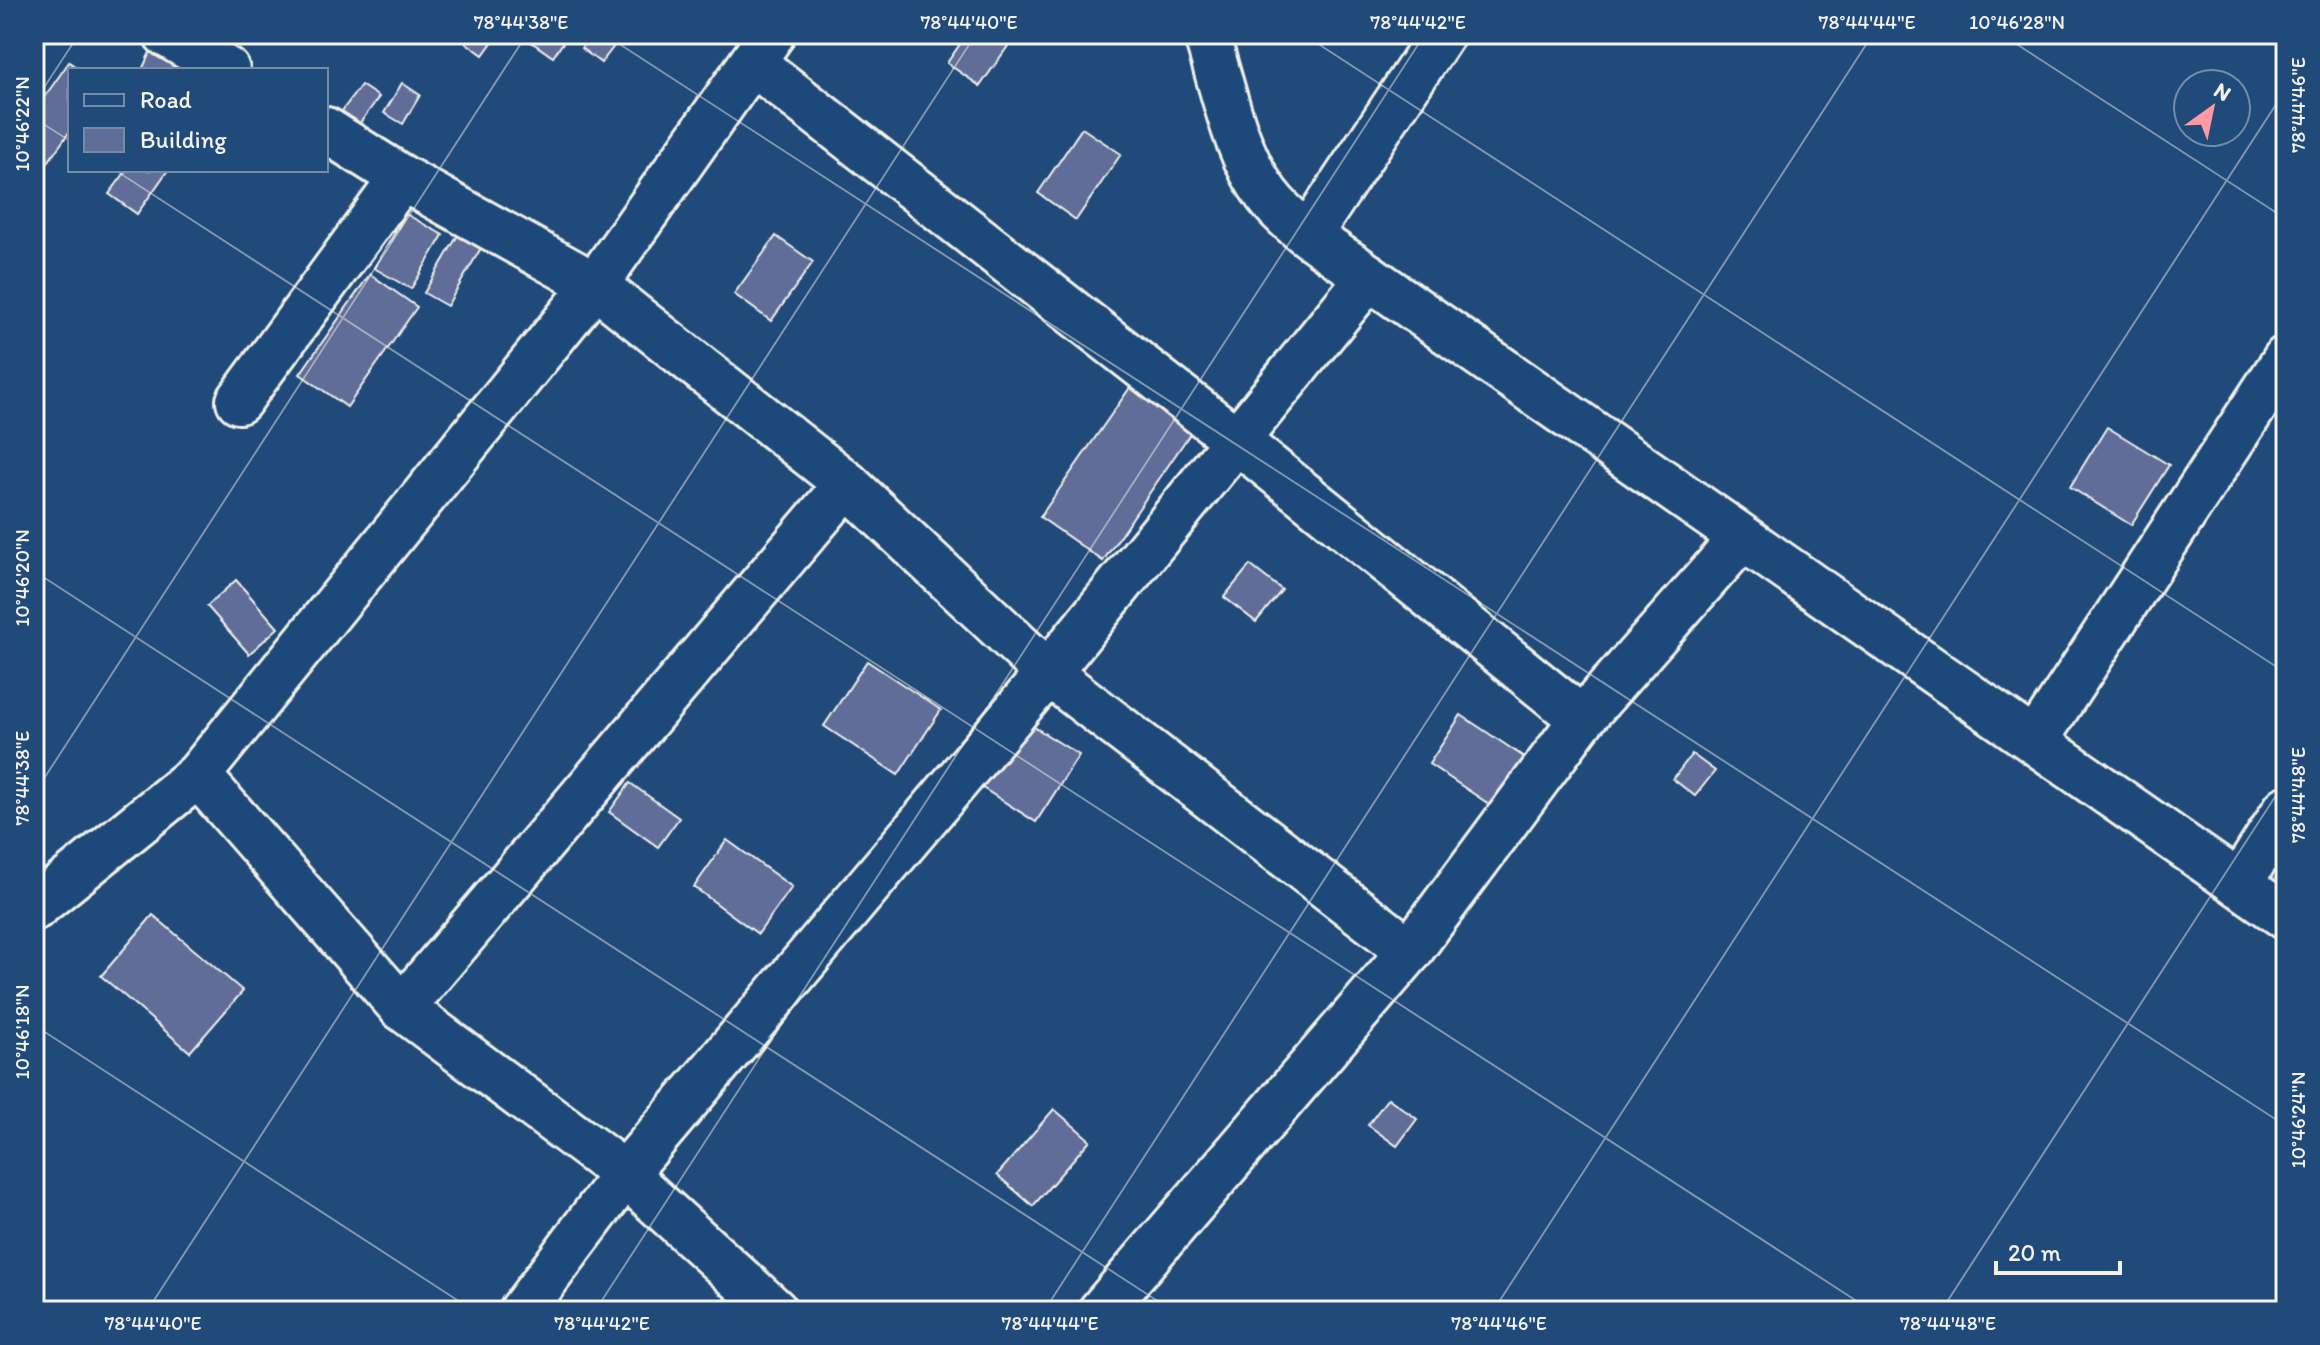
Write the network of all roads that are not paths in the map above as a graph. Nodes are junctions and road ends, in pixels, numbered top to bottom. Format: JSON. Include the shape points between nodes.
{"nodes":[{"id":1,"x":166,"y":34,"type":"edge"},
{"id":2,"x":1206,"y":34,"type":"edge"},
{"id":3,"x":1442,"y":34,"type":"edge"},
{"id":4,"x":762,"y":48,"type":"edge"},
{"id":5,"x":224,"y":68,"type":"edge"},
{"id":6,"x":328,"y":131,"type":"edge"},
{"id":7,"x":402,"y":178,"type":"junction"},
{"id":8,"x":1310,"y":233,"type":"junction"},
{"id":9,"x":1369,"y":277,"type":"junction"},
{"id":10,"x":595,"y":285,"type":"junction"},
{"id":11,"x":2286,"y":358,"type":"edge"},
{"id":12,"x":239,"y":401,"type":"dead end"},
{"id":13,"x":1235,"y":439,"type":"junction"},
{"id":14,"x":847,"y":484,"type":"junction"},
{"id":15,"x":1742,"y":538,"type":"junction"},
{"id":16,"x":1048,"y":673,"type":"junction"},
{"id":17,"x":1582,"y":719,"type":"junction"},
{"id":18,"x":2035,"y":741,"type":"junction"},
{"id":19,"x":198,"y":775,"type":"junction"},
{"id":20,"x":2286,"y":809,"type":"edge"},
{"id":21,"x":2239,"y":884,"type":"junction"},
{"id":22,"x":34,"y":908,"type":"edge"},
{"id":23,"x":2286,"y":917,"type":"edge"},
{"id":24,"x":1410,"y":951,"type":"junction"},
{"id":25,"x":402,"y":1008,"type":"junction"},
{"id":26,"x":625,"y":1174,"type":"junction"},
{"id":27,"x":522,"y":1311,"type":"edge"},
{"id":28,"x":775,"y":1311,"type":"edge"},
{"id":29,"x":1101,"y":1311,"type":"edge"}],
"edges":[{"from":1,"to":5,"type":"street"},
{"from":2,"to":8,"type":"street","via":[[1250,168],[1269,197]]},
{"from":3,"to":8,"type":"street"},
{"from":4,"to":10,"type":"street"},
{"from":4,"to":13,"type":"street"},
{"from":6,"to":7,"type":"street"},
{"from":7,"to":10,"type":"street"},
{"from":7,"to":12,"type":"street"},
{"from":8,"to":9,"type":"street"},
{"from":9,"to":13,"type":"street"},
{"from":9,"to":15,"type":"street"},
{"from":10,"to":14,"type":"street"},
{"from":10,"to":19,"type":"street"},
{"from":11,"to":18,"type":"street"},
{"from":13,"to":16,"type":"street"},
{"from":13,"to":17,"type":"street"},
{"from":14,"to":16,"type":"street"},
{"from":14,"to":25,"type":"street"},
{"from":15,"to":17,"type":"street"},
{"from":15,"to":18,"type":"street"},
{"from":16,"to":24,"type":"street"},
{"from":16,"to":26,"type":"street"},
{"from":17,"to":24,"type":"street"},
{"from":18,"to":21,"type":"street"},
{"from":19,"to":22,"type":"street"},
{"from":19,"to":25,"type":"street"},
{"from":20,"to":21,"type":"street"},
{"from":21,"to":23,"type":"street"},
{"from":24,"to":29,"type":"street"},
{"from":25,"to":26,"type":"street"},
{"from":26,"to":27,"type":"street"},
{"from":26,"to":28,"type":"street"}]}
